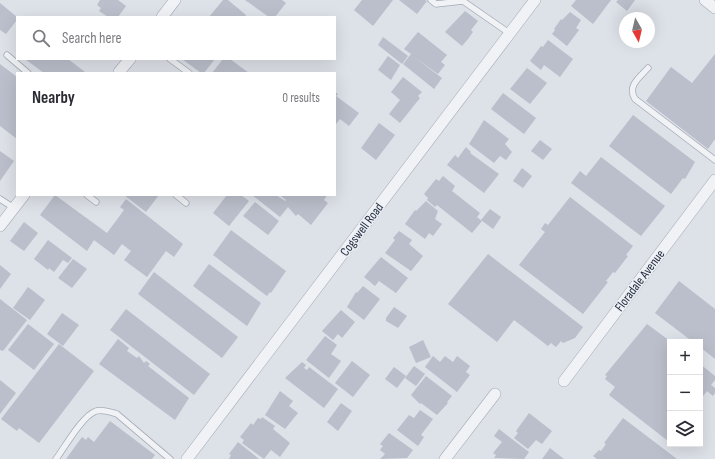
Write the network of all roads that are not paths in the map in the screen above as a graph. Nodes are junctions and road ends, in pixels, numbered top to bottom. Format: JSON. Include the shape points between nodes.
{"nodes":[{"id":1,"x":175,"y":0,"type":"edge"},
{"id":2,"x":431,"y":0,"type":"edge"},
{"id":3,"x":535,"y":0,"type":"edge"},
{"id":4,"x":705,"y":0,"type":"edge"},
{"id":5,"x":715,"y":8,"type":"edge"},
{"id":6,"x":163,"y":16,"type":"edge"},
{"id":7,"x":509,"y":33,"type":"junction"},
{"id":8,"x":7,"y":55,"type":"dead end"},
{"id":9,"x":129,"y":60,"type":"edge"},
{"id":10,"x":171,"y":60,"type":"edge"},
{"id":11,"x":648,"y":68,"type":"dead end"},
{"id":12,"x":27,"y":72,"type":"edge"},
{"id":13,"x":119,"y":72,"type":"edge"},
{"id":14,"x":188,"y":72,"type":"edge"},
{"id":15,"x":715,"y":160,"type":"edge"},
{"id":16,"x":715,"y":180,"type":"edge"},
{"id":17,"x":23,"y":196,"type":"edge"},
{"id":18,"x":88,"y":196,"type":"edge"},
{"id":19,"x":177,"y":196,"type":"edge"},
{"id":20,"x":0,"y":199,"type":"edge"},
{"id":21,"x":96,"y":202,"type":"dead end"},
{"id":22,"x":186,"y":203,"type":"dead end"},
{"id":23,"x":14,"y":208,"type":"junction"},
{"id":24,"x":0,"y":226,"type":"edge"},
{"id":25,"x":564,"y":381,"type":"dead end"},
{"id":26,"x":495,"y":394,"type":"dead end"},
{"id":27,"x":56,"y":459,"type":"edge"},
{"id":28,"x":170,"y":459,"type":"edge"},
{"id":29,"x":187,"y":459,"type":"edge"},
{"id":30,"x":446,"y":459,"type":"edge"}],
"edges":[{"from":1,"to":6,"type":"street"},
{"from":2,"to":7,"type":"lane","via":[[436,4],[463,1]]},
{"from":3,"to":7,"type":"street","name":"Cogswell Road"},
{"from":4,"to":5,"type":"street"},
{"from":7,"to":29,"type":"street","name":"Cogswell Road"},
{"from":8,"to":12,"type":"lane"},
{"from":9,"to":13,"type":"street"},
{"from":10,"to":14,"type":"lane"},
{"from":11,"to":15,"type":"lane","via":[[632,86],[631,93],[635,100]]},
{"from":16,"to":25,"type":"street","name":"Floradale Avenue"},
{"from":17,"to":23,"type":"street"},
{"from":18,"to":21,"type":"lane"},
{"from":19,"to":22,"type":"lane"},
{"from":20,"to":23,"type":"lane"},
{"from":23,"to":24,"type":"street"},
{"from":26,"to":30,"type":"street"},
{"from":27,"to":28,"type":"lane","via":[[86,417],[106,410],[117,414]]}]}
